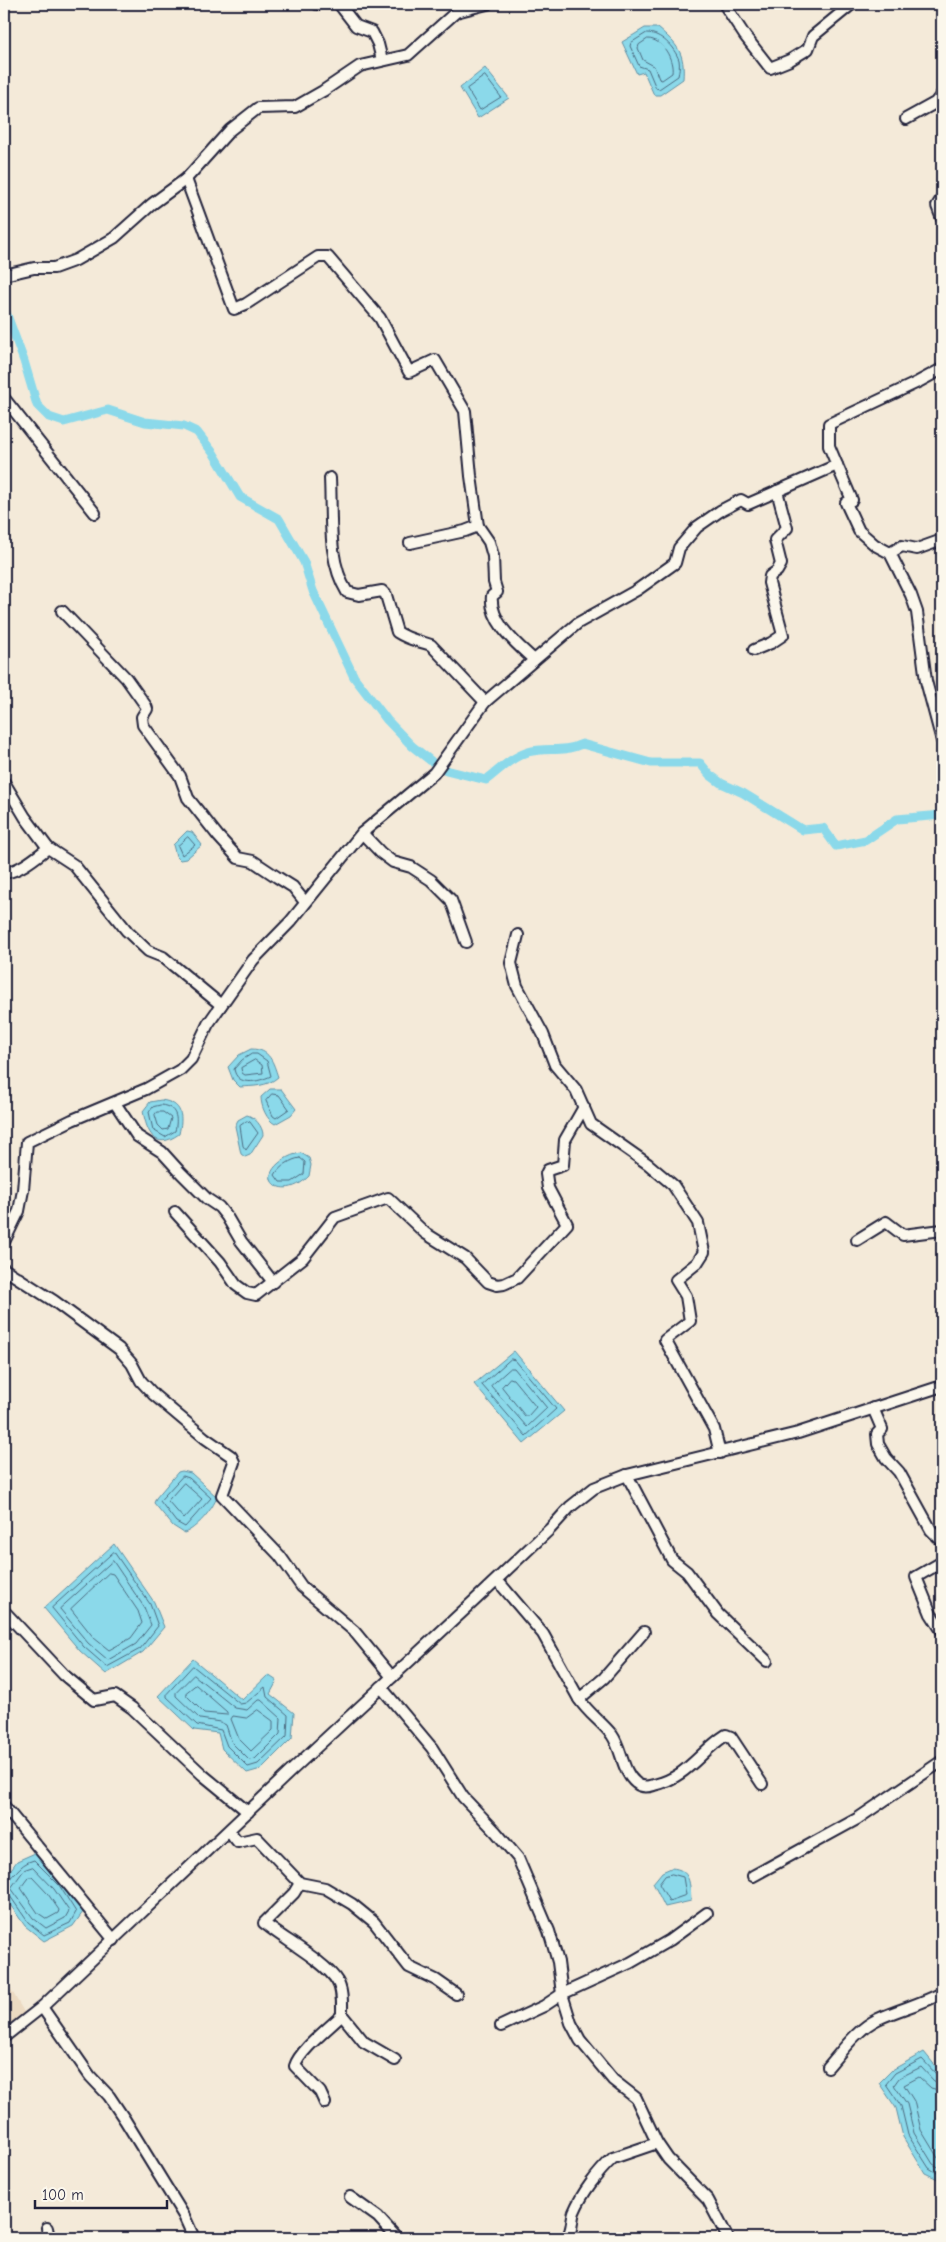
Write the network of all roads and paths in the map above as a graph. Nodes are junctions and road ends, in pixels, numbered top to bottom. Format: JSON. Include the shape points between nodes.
{"nodes":[{"id":1,"x":339,"y":4,"type":"edge"},
{"id":2,"x":486,"y":4,"type":"edge"},
{"id":3,"x":724,"y":4,"type":"edge"},
{"id":4,"x":852,"y":4,"type":"edge"},
{"id":5,"x":382,"y":60,"type":"junction"},
{"id":6,"x":942,"y":94,"type":"edge"},
{"id":7,"x":906,"y":119,"type":"dead end"},
{"id":8,"x":186,"y":179,"type":"junction"},
{"id":9,"x":942,"y":198,"type":"edge"},
{"id":10,"x":942,"y":219,"type":"edge"},
{"id":11,"x":4,"y":275,"type":"edge"},
{"id":12,"x":942,"y":369,"type":"edge"},
{"id":13,"x":4,"y":398,"type":"edge"},
{"id":14,"x":837,"y":465,"type":"junction"},
{"id":15,"x":330,"y":478,"type":"dead end"},
{"id":16,"x":777,"y":491,"type":"junction"},
{"id":17,"x":95,"y":513,"type":"dead end"},
{"id":18,"x":478,"y":526,"type":"junction"},
{"id":19,"x":942,"y":540,"type":"edge"},
{"id":20,"x":410,"y":543,"type":"dead end"},
{"id":21,"x":890,"y":553,"type":"junction"},
{"id":22,"x":62,"y":611,"type":"dead end"},
{"id":23,"x":754,"y":650,"type":"dead end"},
{"id":24,"x":534,"y":660,"type":"junction"},
{"id":25,"x":485,"y":702,"type":"junction"},
{"id":26,"x":942,"y":741,"type":"edge"},
{"id":27,"x":4,"y":782,"type":"edge"},
{"id":28,"x":362,"y":833,"type":"junction"},
{"id":29,"x":48,"y":848,"type":"junction"},
{"id":30,"x":4,"y":873,"type":"edge"},
{"id":31,"x":305,"y":902,"type":"junction"},
{"id":32,"x":518,"y":935,"type":"dead end"},
{"id":33,"x":466,"y":942,"type":"dead end"},
{"id":34,"x":221,"y":1005,"type":"junction"},
{"id":35,"x":115,"y":1103,"type":"junction"},
{"id":36,"x":584,"y":1107,"type":"junction"},
{"id":37,"x":175,"y":1212,"type":"dead end"},
{"id":38,"x":942,"y":1230,"type":"edge"},
{"id":39,"x":857,"y":1240,"type":"dead end"},
{"id":40,"x":4,"y":1242,"type":"edge"},
{"id":41,"x":4,"y":1269,"type":"edge"},
{"id":42,"x":273,"y":1282,"type":"junction"},
{"id":43,"x":942,"y":1386,"type":"edge"},
{"id":44,"x":872,"y":1408,"type":"junction"},
{"id":45,"x":720,"y":1453,"type":"junction"},
{"id":46,"x":627,"y":1475,"type":"junction"},
{"id":47,"x":942,"y":1540,"type":"edge"},
{"id":48,"x":942,"y":1562,"type":"edge"},
{"id":49,"x":497,"y":1580,"type":"junction"},
{"id":50,"x":4,"y":1611,"type":"edge"},
{"id":51,"x":942,"y":1631,"type":"edge"},
{"id":52,"x":644,"y":1632,"type":"dead end"},
{"id":53,"x":768,"y":1661,"type":"dead end"},
{"id":54,"x":392,"y":1677,"type":"junction"},
{"id":55,"x":381,"y":1687,"type":"junction"},
{"id":56,"x":579,"y":1698,"type":"junction"},
{"id":57,"x":942,"y":1760,"type":"edge"},
{"id":58,"x":762,"y":1784,"type":"dead end"},
{"id":59,"x":4,"y":1806,"type":"edge"},
{"id":60,"x":248,"y":1812,"type":"junction"},
{"id":61,"x":229,"y":1832,"type":"junction"},
{"id":62,"x":754,"y":1876,"type":"dead end"},
{"id":63,"x":300,"y":1883,"type":"junction"},
{"id":64,"x":707,"y":1913,"type":"dead end"},
{"id":65,"x":114,"y":1940,"type":"junction"},
{"id":66,"x":942,"y":1993,"type":"edge"},
{"id":67,"x":456,"y":1994,"type":"dead end"},
{"id":68,"x":562,"y":1994,"type":"junction"},
{"id":69,"x":42,"y":2008,"type":"junction"},
{"id":70,"x":342,"y":2015,"type":"junction"},
{"id":71,"x":502,"y":2026,"type":"dead end"},
{"id":72,"x":4,"y":2037,"type":"edge"},
{"id":73,"x":395,"y":2060,"type":"dead end"},
{"id":74,"x":828,"y":2067,"type":"dead end"},
{"id":75,"x":325,"y":2103,"type":"dead end"},
{"id":76,"x":657,"y":2143,"type":"junction"},
{"id":77,"x":350,"y":2198,"type":"dead end"},
{"id":78,"x":194,"y":2238,"type":"edge"},
{"id":79,"x":398,"y":2238,"type":"edge"},
{"id":80,"x":566,"y":2238,"type":"edge"},
{"id":81,"x":728,"y":2238,"type":"edge"}],
"edges":[{"from":1,"to":5,"type":"street","via":[[356,26],[372,32]]},
{"from":2,"to":5,"type":"street","via":[[456,12],[408,54]]},
{"from":3,"to":4,"type":"street","via":[[770,68],[808,49],[813,36]]},
{"from":5,"to":8,"type":"street","via":[[360,66],[294,107],[258,108],[230,130]]},
{"from":6,"to":7,"type":"street","via":[[934,103]]},
{"from":8,"to":11,"type":"street","via":[[114,238],[76,260],[54,268],[34,268]]},
{"from":8,"to":18,"type":"street","via":[[234,309],[318,257],[328,257],[380,318],[409,372],[435,360],[465,411]]},
{"from":9,"to":10,"type":"street","via":[[937,206]]},
{"from":12,"to":14,"type":"street","via":[[829,424],[829,446]]},
{"from":13,"to":17,"type":"street"},
{"from":14,"to":16,"type":"street"},
{"from":14,"to":21,"type":"street","via":[[852,500],[846,503],[859,531],[875,546]]},
{"from":15,"to":25,"type":"street","via":[[334,564],[347,592],[359,595],[382,591],[397,632],[409,640],[432,645]]},
{"from":16,"to":23,"type":"street","via":[[787,528],[775,540],[781,564],[770,576],[769,583],[783,635]]},
{"from":16,"to":24,"type":"street","via":[[748,504],[741,500],[720,511],[697,527],[679,548],[675,563],[638,590],[578,623]]},
{"from":18,"to":20,"type":"street"},
{"from":18,"to":24,"type":"street","via":[[489,542],[493,556],[497,592],[491,603],[504,629]]},
{"from":19,"to":21,"type":"street","via":[[917,548],[902,546]]},
{"from":21,"to":26,"type":"street","via":[[917,612],[926,681]]},
{"from":22,"to":31,"type":"street","via":[[126,678],[146,706],[143,725],[180,776],[188,798],[218,836],[238,858],[252,861],[293,887]]},
{"from":24,"to":25,"type":"street"},
{"from":25,"to":28,"type":"street","via":[[434,773]]},
{"from":27,"to":29,"type":"street"},
{"from":28,"to":31,"type":"street"},
{"from":28,"to":33,"type":"street","via":[[382,854],[431,880],[451,900]]},
{"from":29,"to":30,"type":"street","via":[[25,864]]},
{"from":29,"to":34,"type":"street","via":[[74,865],[127,931],[148,951],[163,957]]},
{"from":31,"to":34,"type":"street","via":[[253,960]]},
{"from":32,"to":36,"type":"street","via":[[511,963],[517,986],[543,1034],[555,1065],[576,1090]]},
{"from":34,"to":35,"type":"street","via":[[192,1059],[180,1070]]},
{"from":35,"to":40,"type":"street","via":[[27,1142],[23,1190],[18,1211]]},
{"from":35,"to":42,"type":"street","via":[[137,1136],[162,1152],[207,1199],[219,1207]]},
{"from":36,"to":42,"type":"street","via":[[565,1140],[564,1165],[548,1170],[546,1174],[548,1188],[566,1224],[511,1282],[497,1285],[488,1282],[465,1258],[426,1233],[388,1198],[334,1217],[303,1258]]},
{"from":36,"to":45,"type":"street","via":[[591,1124],[673,1185],[698,1223],[704,1252],[697,1263],[676,1280],[686,1296],[690,1320],[665,1340],[714,1429]]},
{"from":37,"to":42,"type":"street","via":[[236,1285],[247,1293],[256,1295]]},
{"from":38,"to":39,"type":"street","via":[[903,1235],[886,1222]]},
{"from":41,"to":54,"type":"street","via":[[119,1349],[154,1395],[231,1456],[234,1462],[222,1495],[280,1556],[302,1587],[354,1631]]},
{"from":43,"to":44,"type":"street"},
{"from":44,"to":45,"type":"street","via":[[798,1433]]},
{"from":44,"to":47,"type":"street","via":[[882,1429],[877,1434],[878,1444],[899,1472],[931,1530]]},
{"from":45,"to":46,"type":"street"},
{"from":46,"to":49,"type":"street","via":[[594,1488],[570,1507]]},
{"from":46,"to":53,"type":"street","via":[[672,1560],[687,1572],[718,1614]]},
{"from":48,"to":51,"type":"street","via":[[916,1577],[931,1614]]},
{"from":49,"to":54,"type":"street"},
{"from":49,"to":56,"type":"street","via":[[543,1634]]},
{"from":50,"to":60,"type":"street","via":[[64,1675],[94,1700],[115,1696],[132,1708]]},
{"from":52,"to":56,"type":"street","via":[[604,1678]]},
{"from":54,"to":55,"type":"street"},
{"from":55,"to":60,"type":"street"},
{"from":55,"to":68,"type":"street","via":[[432,1748],[463,1797],[518,1858],[549,1931],[558,1962]]},
{"from":56,"to":58,"type":"street","via":[[585,1709],[612,1734],[635,1783],[643,1787],[667,1782],[687,1770],[726,1735],[731,1737]]},
{"from":57,"to":62,"type":"street","via":[[856,1819]]},
{"from":59,"to":65,"type":"street"},
{"from":60,"to":61,"type":"street"},
{"from":61,"to":63,"type":"street","via":[[238,1842],[257,1838]]},
{"from":61,"to":65,"type":"street"},
{"from":63,"to":67,"type":"street","via":[[325,1888],[352,1904],[374,1922],[409,1967]]},
{"from":63,"to":70,"type":"street","via":[[264,1923],[338,1981]]},
{"from":64,"to":68,"type":"street","via":[[630,1964]]},
{"from":65,"to":69,"type":"street"},
{"from":66,"to":74,"type":"street","via":[[876,2020],[851,2040]]},
{"from":68,"to":71,"type":"street"},
{"from":68,"to":76,"type":"street","via":[[580,2040],[613,2080],[636,2098]]},
{"from":69,"to":72,"type":"street"},
{"from":69,"to":78,"type":"street","via":[[125,2120]]},
{"from":70,"to":73,"type":"street","via":[[364,2042]]},
{"from":70,"to":75,"type":"street","via":[[302,2054],[295,2066],[320,2092]]},
{"from":76,"to":80,"type":"street","via":[[609,2162],[587,2189],[574,2212]]},
{"from":76,"to":81,"type":"street","via":[[708,2200]]},
{"from":77,"to":79,"type":"street","via":[[378,2217]]}]}
